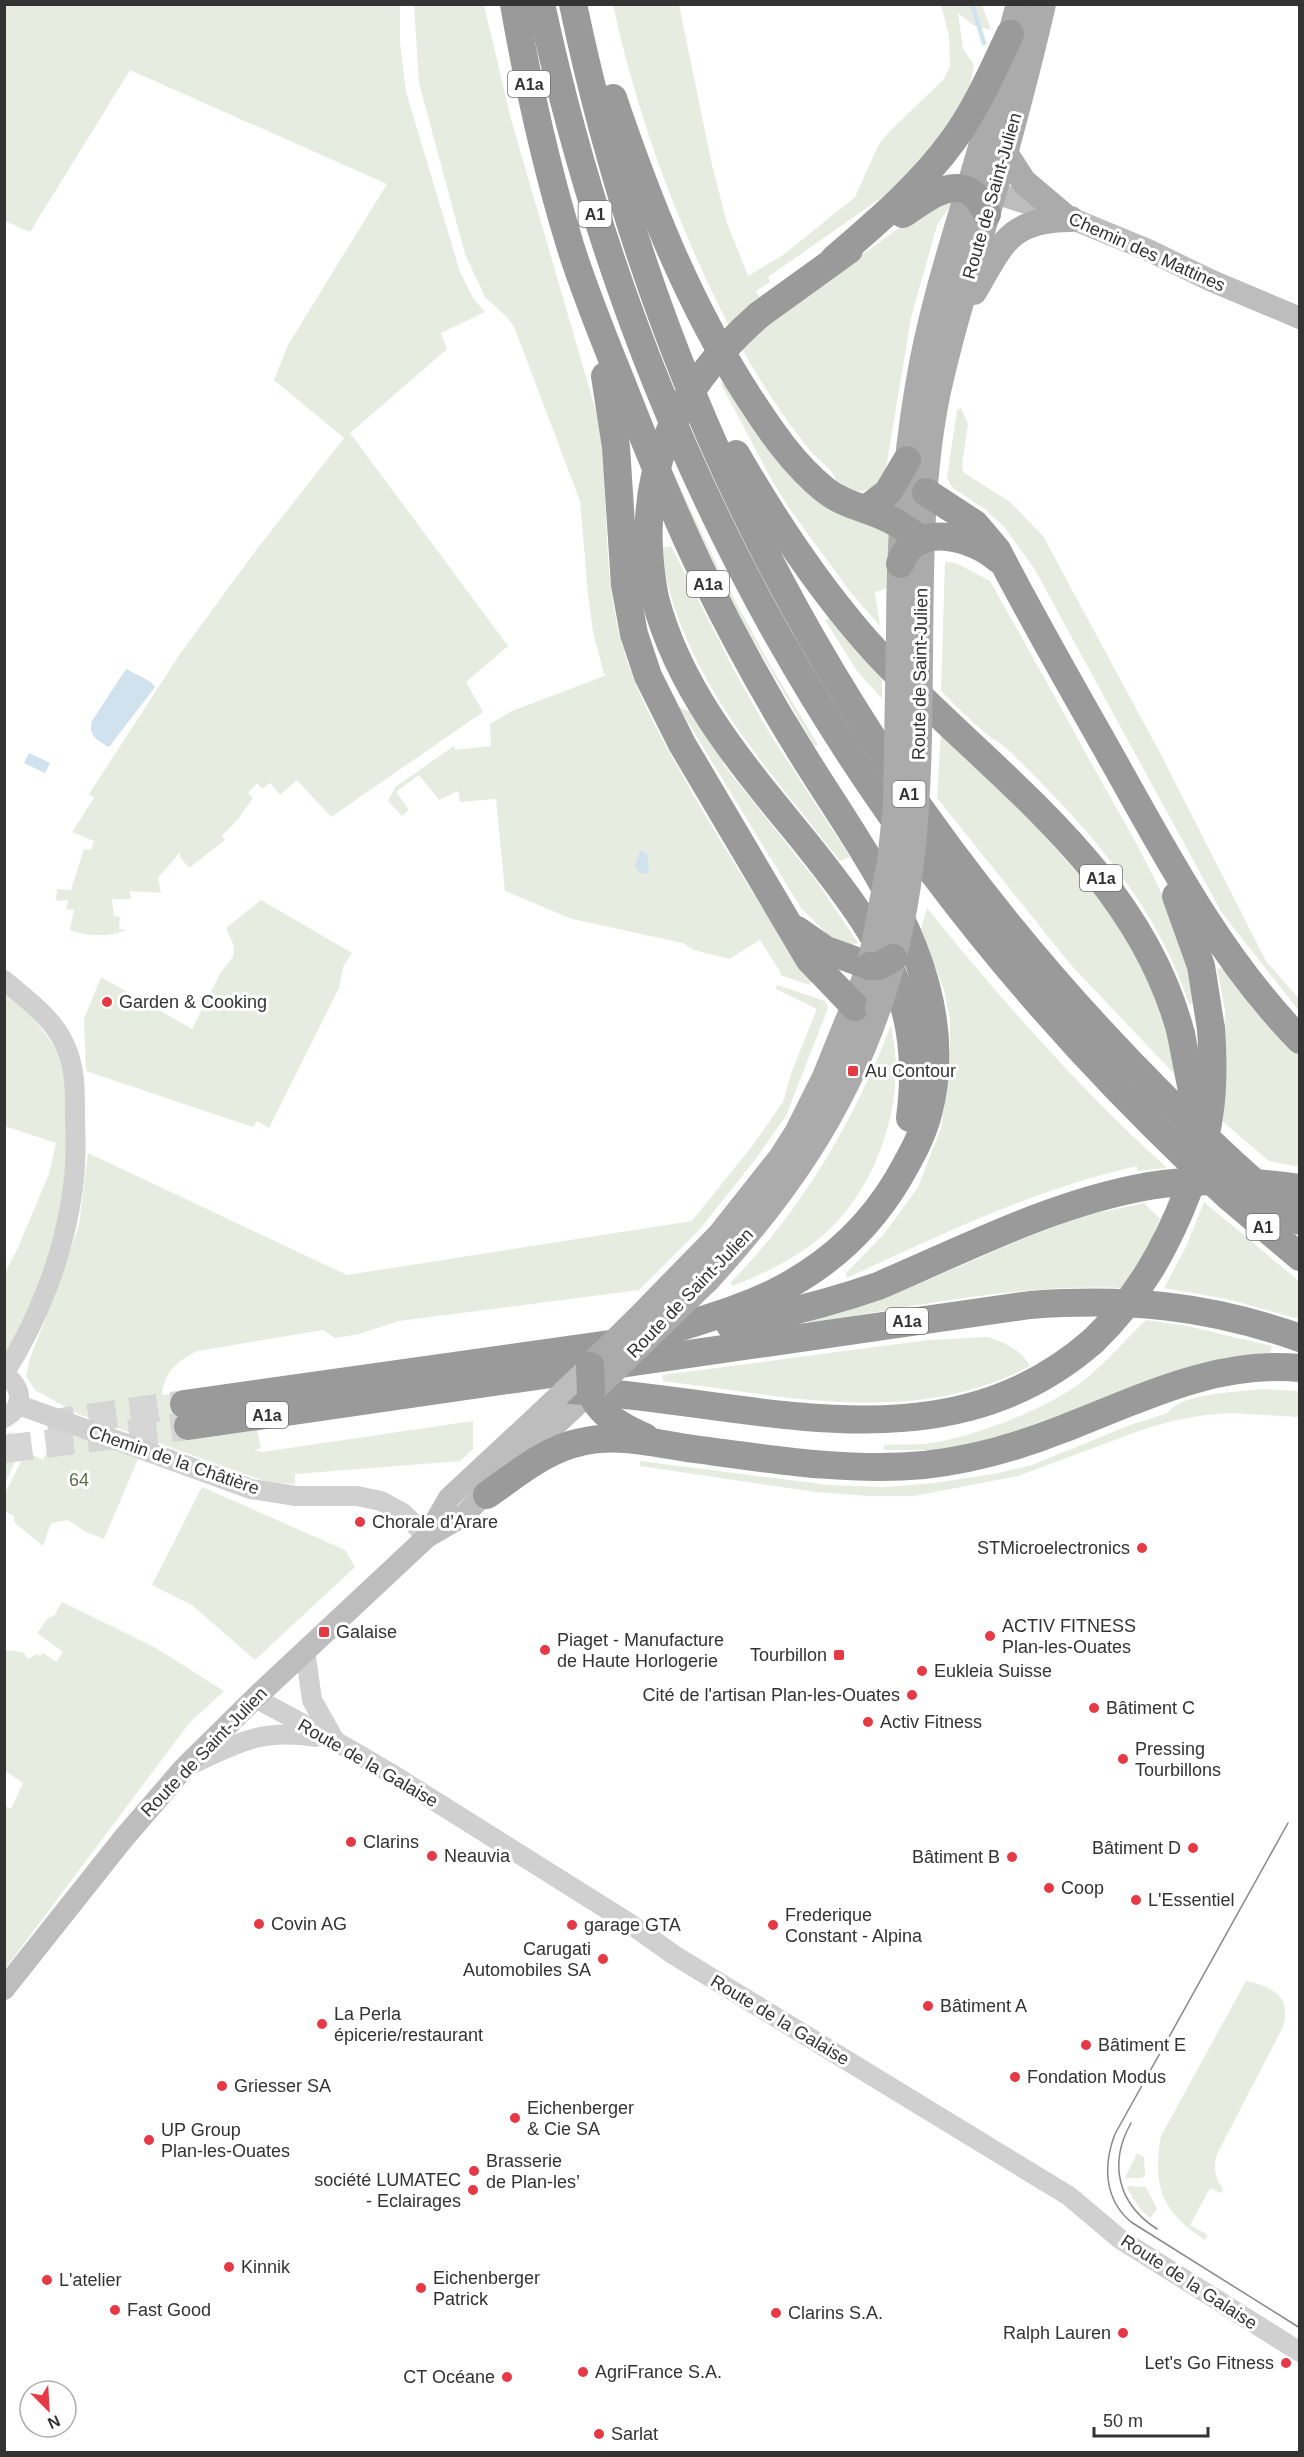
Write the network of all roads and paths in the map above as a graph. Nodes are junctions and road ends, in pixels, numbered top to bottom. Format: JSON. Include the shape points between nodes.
{"nodes":[{"id":1,"x":514,"y":4,"type":"edge"},
{"id":2,"x":541,"y":4,"type":"edge"},
{"id":3,"x":573,"y":4,"type":"edge"},
{"id":4,"x":582,"y":4,"type":"edge"},
{"id":5,"x":1019,"y":4,"type":"edge"},
{"id":6,"x":1043,"y":4,"type":"edge"},
{"id":7,"x":1010,"y":34,"type":"junction"},
{"id":8,"x":1005,"y":153,"type":"junction"},
{"id":9,"x":980,"y":191,"type":"junction"},
{"id":10,"x":907,"y":202,"type":"junction"},
{"id":11,"x":1067,"y":217,"type":"junction"},
{"id":12,"x":586,"y":292,"type":"junction"},
{"id":13,"x":1299,"y":318,"type":"edge"},
{"id":14,"x":956,"y":324,"type":"junction"},
{"id":15,"x":677,"y":354,"type":"junction"},
{"id":16,"x":907,"y":460,"type":"junction"},
{"id":17,"x":926,"y":492,"type":"junction"},
{"id":18,"x":866,"y":509,"type":"junction"},
{"id":19,"x":912,"y":534,"type":"junction"},
{"id":20,"x":900,"y":564,"type":"joint"},
{"id":21,"x":1006,"y":567,"type":"junction"},
{"id":22,"x":1152,"y":832,"type":"junction"},
{"id":23,"x":785,"y":918,"type":"junction"},
{"id":24,"x":872,"y":967,"type":"junction"},
{"id":25,"x":4,"y":980,"type":"edge"},
{"id":26,"x":866,"y":1008,"type":"junction"},
{"id":27,"x":1299,"y":1040,"type":"edge"},
{"id":28,"x":1299,"y":1188,"type":"edge"},
{"id":29,"x":881,"y":1205,"type":"junction"},
{"id":30,"x":1180,"y":1211,"type":"junction"},
{"id":31,"x":1299,"y":1221,"type":"edge"},
{"id":32,"x":1299,"y":1257,"type":"edge"},
{"id":33,"x":1299,"y":1338,"type":"edge"},
{"id":34,"x":643,"y":1339,"type":"junction"},
{"id":35,"x":1299,"y":1368,"type":"edge"},
{"id":36,"x":4,"y":1374,"type":"edge"},
{"id":37,"x":590,"y":1379,"type":"junction"},
{"id":38,"x":482,"y":1385,"type":"junction"},
{"id":39,"x":12,"y":1411,"type":"edge"},
{"id":40,"x":676,"y":1447,"type":"junction"},
{"id":41,"x":487,"y":1495,"type":"junction"},
{"id":42,"x":427,"y":1537,"type":"junction"},
{"id":43,"x":305,"y":1650,"type":"junction"},
{"id":44,"x":255,"y":1698,"type":"junction"},
{"id":45,"x":335,"y":1741,"type":"junction"},
{"id":46,"x":184,"y":1768,"type":"junction"},
{"id":47,"x":4,"y":1989,"type":"edge"},
{"id":48,"x":1299,"y":2352,"type":"edge"}],
"edges":[{"from":1,"to":12,"type":"highway","number":"A1a","via":[[539,131]]},
{"from":2,"to":32,"type":"highway","number":"A1","bridge":true,"via":[[589,196],[669,416],[696,478],[773,628],[826,719],[958,908],[1022,986],[1074,1045],[1194,1165]]},
{"from":3,"to":15,"type":"highway","number":"A1","via":[[608,148]]},
{"from":4,"to":18,"type":"highway","via":[[652,208],[704,320],[780,444],[804,471],[837,498]]},
{"from":5,"to":7,"type":"main road","name":"Route de Saint-Julien"},
{"from":6,"to":8,"type":"main road","name":"Route de Saint-Julien"},
{"from":7,"to":9,"type":"main road","name":"Route de Saint-Julien"},
{"from":7,"to":10,"type":"highway","via":[[962,127]]},
{"from":8,"to":9,"type":"main road","name":"Route de Saint-Julien"},
{"from":8,"to":11,"type":"main road","via":[[1024,183]]},
{"from":9,"to":10,"type":"highway","via":[[940,191]]},
{"from":9,"to":11,"type":"main road","name":"Chemin des Mattines"},
{"from":9,"to":14,"type":"main road","name":"Route de Saint-Julien"},
{"from":9,"to":16,"type":"main road","name":"Route de Saint-Julien","via":[[929,330]]},
{"from":10,"to":29,"type":"highway","bridge":true,"via":[[759,315],[701,374],[663,448],[652,489],[648,528],[655,598],[671,648],[702,706],[857,911],[899,992],[910,1030],[914,1078],[904,1143]]},
{"from":11,"to":13,"type":"main road","name":"Chemin des Mattines"},
{"from":11,"to":14,"type":"main road","via":[[1036,221],[1009,237]]},
{"from":12,"to":23,"type":"highway","via":[[613,420],[625,585],[638,648],[681,744]]},
{"from":12,"to":29,"type":"highway","number":"A1a","via":[[670,503],[705,577],[785,726],[868,857],[898,913],[924,976],[936,1042],[932,1095],[921,1134]]},
{"from":14,"to":17,"type":"main road","name":"Route de Saint-Julien","via":[[933,418]]},
{"from":15,"to":30,"type":"highway","number":"A1a","bridge":true,"via":[[798,555],[841,610],[877,653],[1069,840],[1132,921],[1173,1006],[1189,1070],[1191,1147]]},
{"from":15,"to":31,"type":"highway","number":"A1","bridge":true,"via":[[772,568],[841,690],[919,809],[970,879],[1050,976],[1147,1081]]},
{"from":16,"to":18,"type":"highway","via":[[888,492]]},
{"from":16,"to":19,"type":"main road","name":"Route de Saint-Julien"},
{"from":17,"to":19,"type":"main road","name":"Route de Saint-Julien"},
{"from":17,"to":21,"type":"highway","via":[[979,527]]},
{"from":18,"to":19,"type":"highway"},
{"from":19,"to":20,"type":"highway"},
{"from":19,"to":21,"type":"highway","via":[[967,542],[991,552]]},
{"from":19,"to":24,"type":"main road","name":"Route de Saint-Julien","bridge":true,"via":[[920,655],[916,827],[910,879]]},
{"from":20,"to":24,"type":"main road","name":"Route de Saint-Julien","bridge":true,"via":[[896,806]]},
{"from":21,"to":22,"type":"highway"},
{"from":22,"to":27,"type":"highway","via":[[1217,937]]},
{"from":22,"to":30,"type":"highway","bridge":true,"via":[[1194,945],[1211,1029],[1209,1117],[1201,1154]]},
{"from":23,"to":24,"type":"highway","via":[[815,944]]},
{"from":23,"to":26,"type":"highway","via":[[809,959]]},
{"from":24,"to":26,"type":"main road","name":"Route de Saint-Julien","bridge":true},
{"from":24,"to":26,"type":"main road","name":"Route de Saint-Julien"},
{"from":25,"to":36,"type":"street","via":[[48,1020],[64,1041],[74,1078],[76,1160],[69,1211],[49,1282],[25,1339]]},
{"from":26,"to":37,"type":"main road","name":"Route de Saint-Julien","bridge":true,"via":[[781,1158],[736,1217]]},
{"from":26,"to":37,"type":"main road","name":"Route de Saint-Julien","bridge":true,"via":[[853,1071],[814,1144],[767,1211],[707,1281]]},
{"from":28,"to":34,"type":"highway","number":"A1a","via":[[1196,1181],[1121,1192],[1046,1214],[878,1286],[811,1308]]},
{"from":29,"to":34,"type":"highway","number":"A1a","via":[[842,1249],[786,1287],[751,1303]]},
{"from":30,"to":38,"type":"highway","number":"A1a","bridge":true,"via":[[1147,1277],[1093,1341],[1052,1372],[1015,1392],[971,1407],[913,1419],[845,1420],[617,1392]]},
{"from":33,"to":38,"type":"highway","number":"A1a","via":[[1241,1319],[1175,1306],[1068,1302],[992,1309]]},
{"from":34,"to":38,"type":"highway","number":"A1a","via":[[186,1415]]},
{"from":35,"to":40,"type":"highway","via":[[1254,1368],[1196,1378],[1024,1443],[927,1465],[845,1466]]},
{"from":36,"to":39,"type":"street","via":[[18,1388]]},
{"from":37,"to":40,"type":"highway","via":[[595,1403],[611,1418],[643,1437]]},
{"from":37,"to":41,"type":"main road","name":"Route de Saint-Julien","via":[[563,1419]]},
{"from":37,"to":42,"type":"main road","name":"Route de Saint-Julien","bridge":true,"via":[[534,1419],[448,1498]]},
{"from":39,"to":42,"type":"street","name":"Chemin de la Châtière","via":[[251,1489],[381,1501],[403,1513]]},
{"from":40,"to":41,"type":"highway","via":[[623,1439],[580,1442],[549,1454]]},
{"from":41,"to":42,"type":"main road","name":"Route de Saint-Julien","via":[[463,1516]]},
{"from":42,"to":43,"type":"main road","name":"Route de Saint-Julien"},
{"from":43,"to":44,"type":"main road","name":"Route de Saint-Julien"},
{"from":43,"to":45,"type":"street","via":[[312,1700]]},
{"from":44,"to":45,"type":"street","name":"Route de la Galaise"},
{"from":44,"to":46,"type":"main road","name":"Route de Saint-Julien"},
{"from":45,"to":46,"type":"street","via":[[292,1733],[266,1735]]},
{"from":45,"to":48,"type":"street","name":"Route de la Galaise","via":[[612,1912],[674,1955],[1069,2196],[1120,2239]]},
{"from":46,"to":47,"type":"main road","name":"Route de Saint-Julien"}]}
